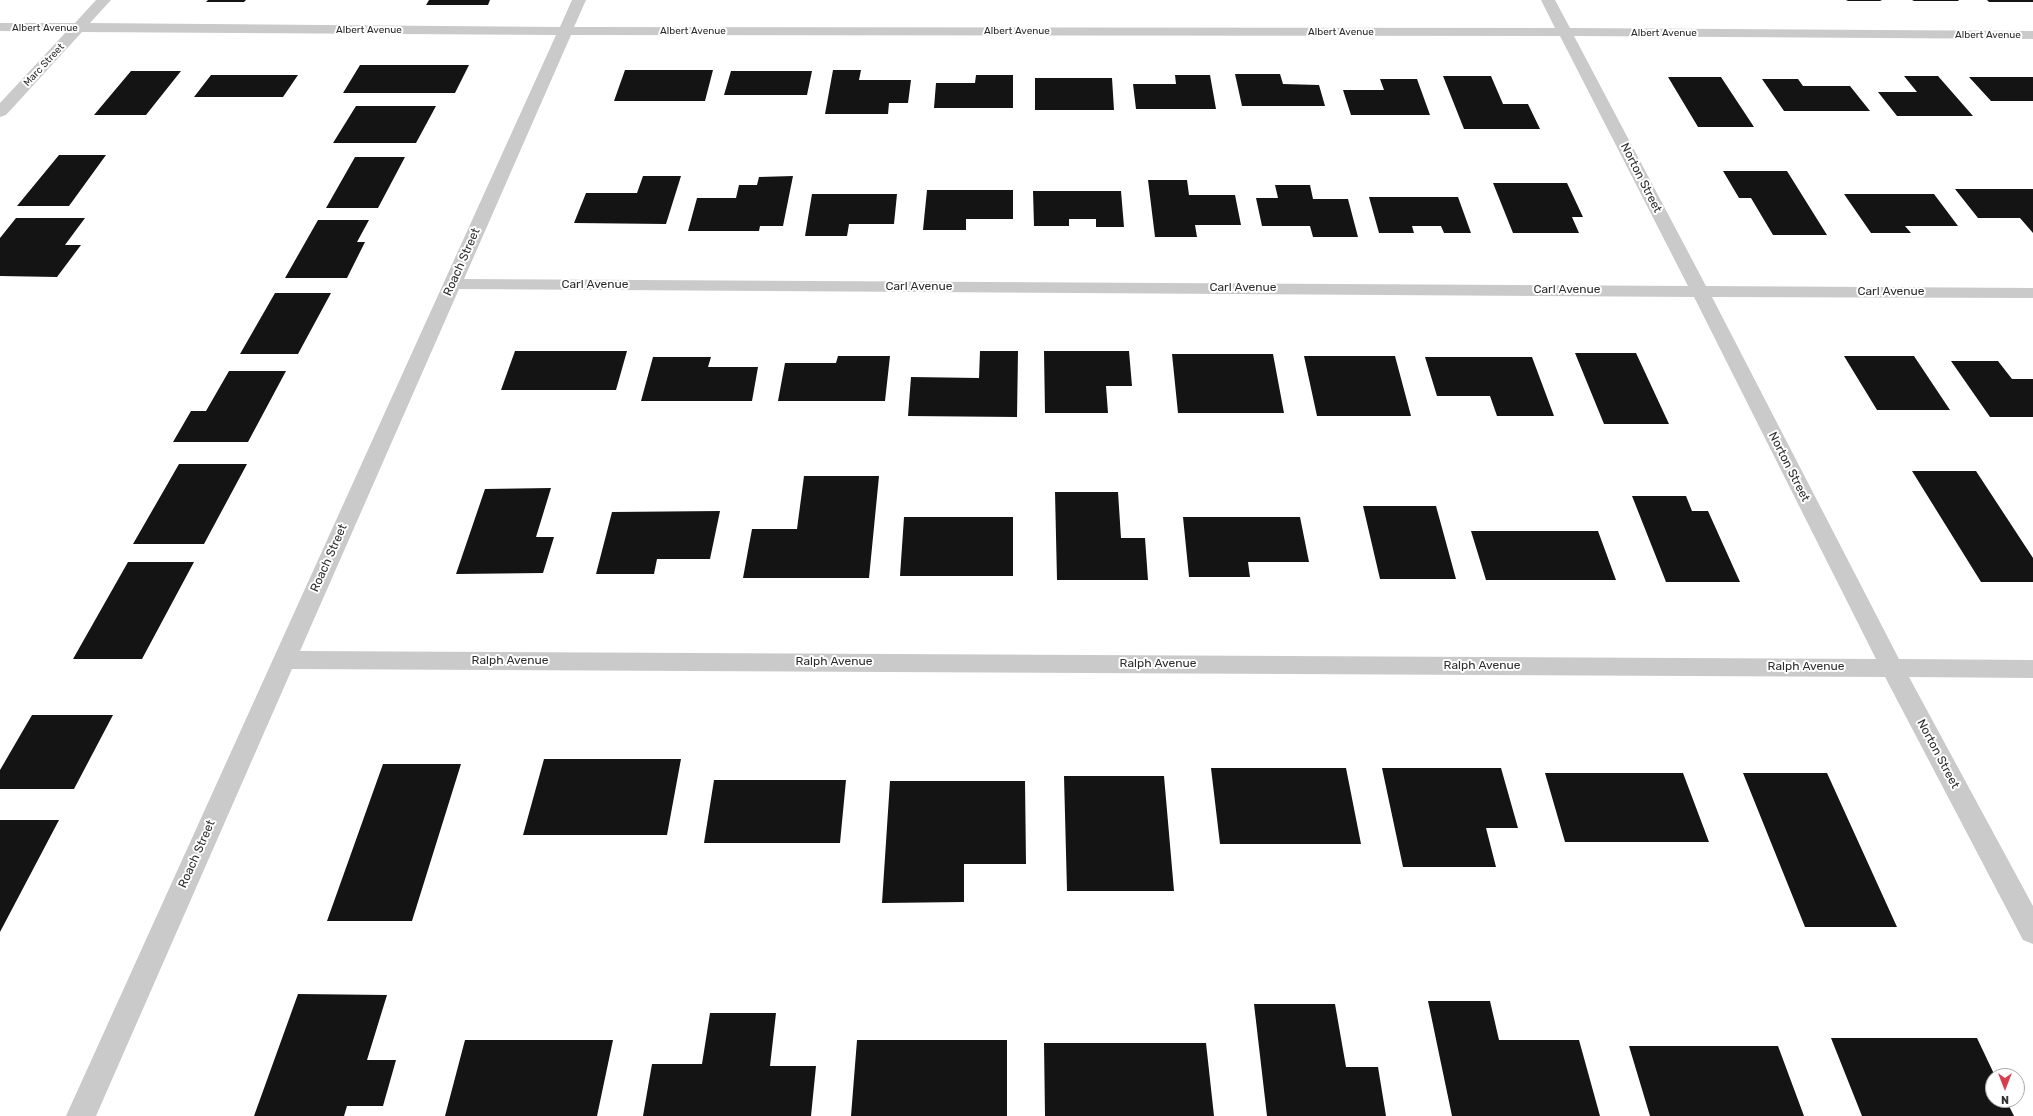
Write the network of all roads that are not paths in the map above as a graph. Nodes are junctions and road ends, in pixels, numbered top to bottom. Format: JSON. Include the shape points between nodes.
{"nodes":[{"id":1,"x":104,"y":0,"type":"edge"},
{"id":2,"x":579,"y":0,"type":"edge"},
{"id":3,"x":1548,"y":0,"type":"edge"},
{"id":4,"x":0,"y":28,"type":"edge"},
{"id":5,"x":78,"y":28,"type":"junction"},
{"id":6,"x":565,"y":31,"type":"junction"},
{"id":7,"x":1565,"y":32,"type":"junction"},
{"id":8,"x":2033,"y":35,"type":"edge"},
{"id":9,"x":0,"y":112,"type":"edge"},
{"id":10,"x":452,"y":284,"type":"junction"},
{"id":11,"x":1700,"y":291,"type":"junction"},
{"id":12,"x":2033,"y":292,"type":"edge"},
{"id":13,"x":283,"y":660,"type":"junction"},
{"id":14,"x":1892,"y":668,"type":"junction"},
{"id":15,"x":2033,"y":668,"type":"edge"},
{"id":16,"x":2033,"y":932,"type":"edge"},
{"id":17,"x":81,"y":1116,"type":"edge"}],
"edges":[{"from":1,"to":5,"type":"street","name":"Marc Street"},
{"from":2,"to":6,"type":"street","name":"Roach Street"},
{"from":3,"to":7,"type":"street","name":"Norton Street"},
{"from":4,"to":5,"type":"street","name":"Albert Avenue"},
{"from":5,"to":6,"type":"street","name":"Albert Avenue"},
{"from":5,"to":9,"type":"street","name":"Marc Street"},
{"from":6,"to":7,"type":"street","name":"Albert Avenue"},
{"from":6,"to":10,"type":"street","name":"Roach Street"},
{"from":7,"to":8,"type":"street","name":"Albert Avenue"},
{"from":7,"to":11,"type":"street","name":"Norton Street"},
{"from":10,"to":11,"type":"street","name":"Carl Avenue"},
{"from":10,"to":13,"type":"street","name":"Roach Street"},
{"from":11,"to":12,"type":"street","name":"Carl Avenue"},
{"from":11,"to":14,"type":"street","name":"Norton Street"},
{"from":13,"to":14,"type":"street","name":"Ralph Avenue"},
{"from":13,"to":17,"type":"street","name":"Roach Street"},
{"from":14,"to":15,"type":"street","name":"Ralph Avenue"},
{"from":14,"to":16,"type":"street","name":"Norton Street"}]}
